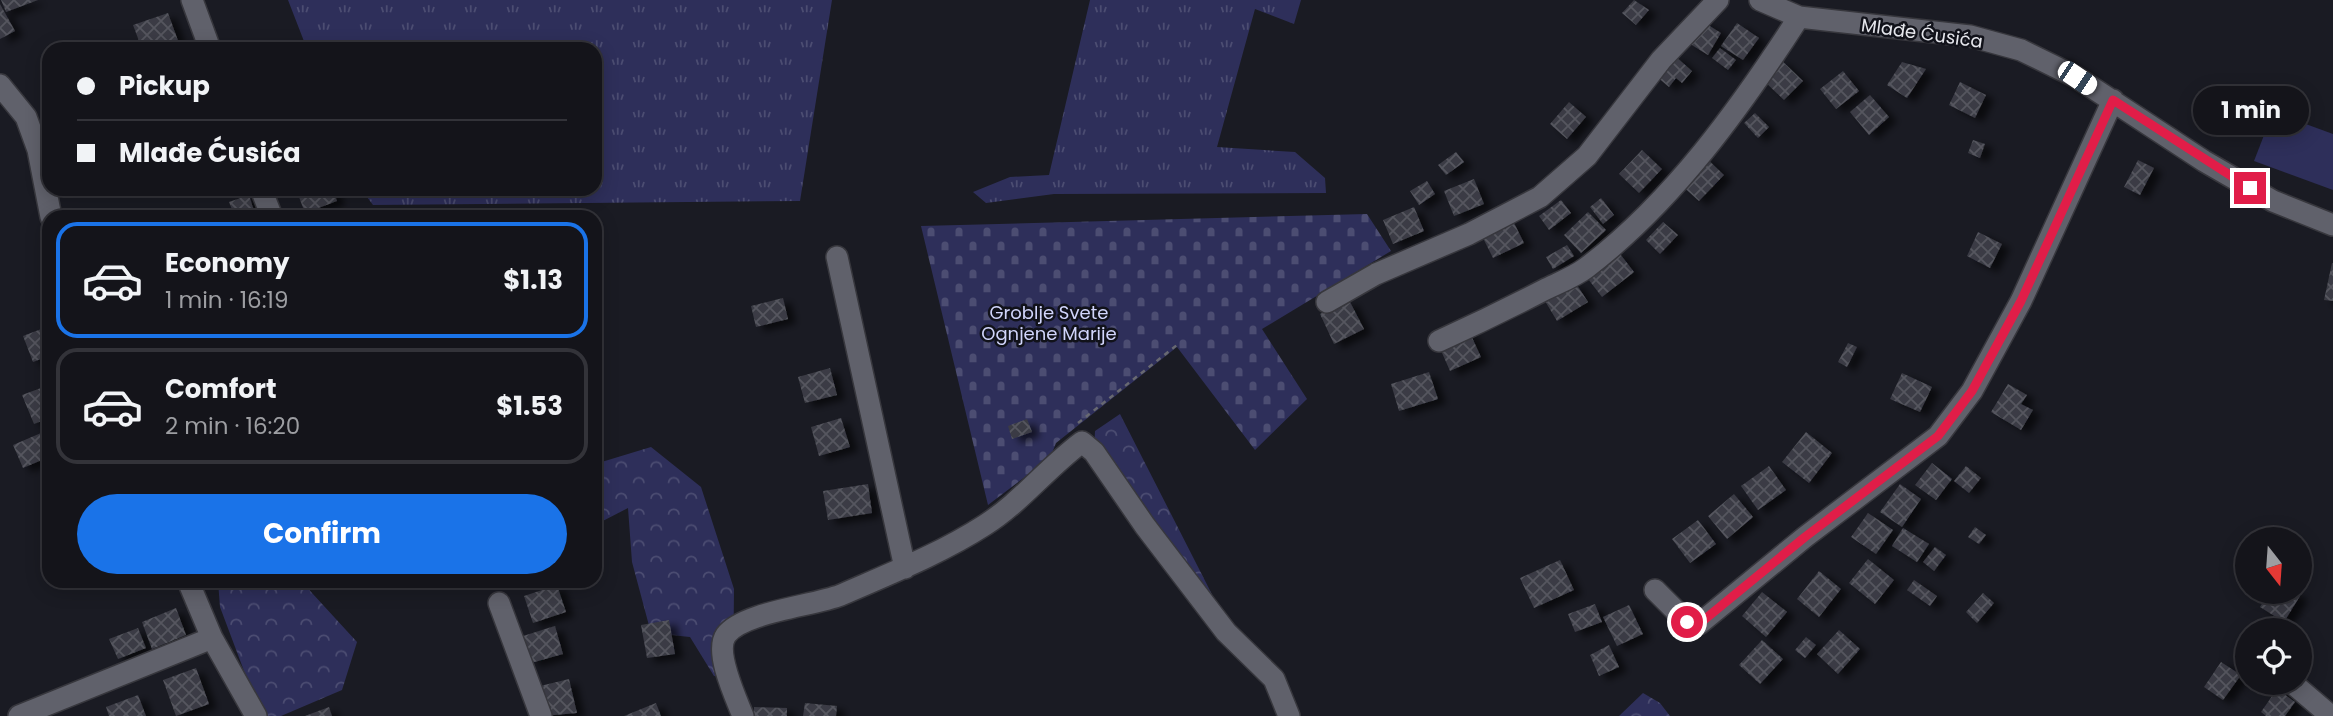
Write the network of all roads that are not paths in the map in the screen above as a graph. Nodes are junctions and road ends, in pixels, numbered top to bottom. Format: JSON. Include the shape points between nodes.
{"nodes":[{"id":1,"x":192,"y":0,"type":"edge"},
{"id":2,"x":1718,"y":0,"type":"edge"},
{"id":3,"x":1760,"y":0,"type":"edge"},
{"id":4,"x":1799,"y":17,"type":"junction"},
{"id":5,"x":207,"y":42,"type":"edge"},
{"id":6,"x":0,"y":85,"type":"edge"},
{"id":7,"x":2113,"y":100,"type":"junction"},
{"id":8,"x":42,"y":171,"type":"edge"},
{"id":9,"x":2333,"y":225,"type":"edge"},
{"id":10,"x":837,"y":257,"type":"dead end"},
{"id":11,"x":1327,"y":302,"type":"dead end"},
{"id":12,"x":1439,"y":341,"type":"dead end"},
{"id":13,"x":905,"y":568,"type":"junction"},
{"id":14,"x":191,"y":588,"type":"edge"},
{"id":15,"x":1655,"y":590,"type":"dead end"},
{"id":16,"x":499,"y":603,"type":"dead end"},
{"id":17,"x":212,"y":638,"type":"junction"},
{"id":18,"x":2306,"y":695,"type":"edge"},
{"id":19,"x":19,"y":716,"type":"edge"},
{"id":20,"x":256,"y":716,"type":"edge"},
{"id":21,"x":541,"y":716,"type":"edge"},
{"id":22,"x":743,"y":716,"type":"edge"},
{"id":23,"x":1289,"y":716,"type":"edge"},
{"id":24,"x":2331,"y":716,"type":"edge"}],
"edges":[{"from":1,"to":5,"type":"street"},
{"from":2,"to":11,"type":"street","via":[[1639,86],[1587,156],[1540,197]]},
{"from":3,"to":4,"type":"street","name":"Mlađe Ćusića"},
{"from":4,"to":7,"type":"street","name":"Mlađe Ćusića","via":[[1970,36],[2021,50]]},
{"from":4,"to":12,"type":"street","via":[[1710,142],[1622,238],[1584,270]]},
{"from":6,"to":8,"type":"street","via":[[26,117]]},
{"from":7,"to":9,"type":"street","name":"Mlađe Ćusića","via":[[2273,201]]},
{"from":7,"to":15,"type":"street","via":[[2021,301],[1972,391],[1938,436],[1699,624],[1687,622]]},
{"from":10,"to":13,"type":"street"},
{"from":13,"to":22,"type":"street","via":[[835,597],[741,623],[727,634],[722,645],[729,682]]},
{"from":13,"to":23,"type":"street","via":[[986,524],[1082,442],[1094,452],[1226,632],[1274,679]]},
{"from":14,"to":17,"type":"street"},
{"from":16,"to":21,"type":"street"},
{"from":17,"to":19,"type":"street"},
{"from":17,"to":20,"type":"street"},
{"from":18,"to":24,"type":"street"}]}
